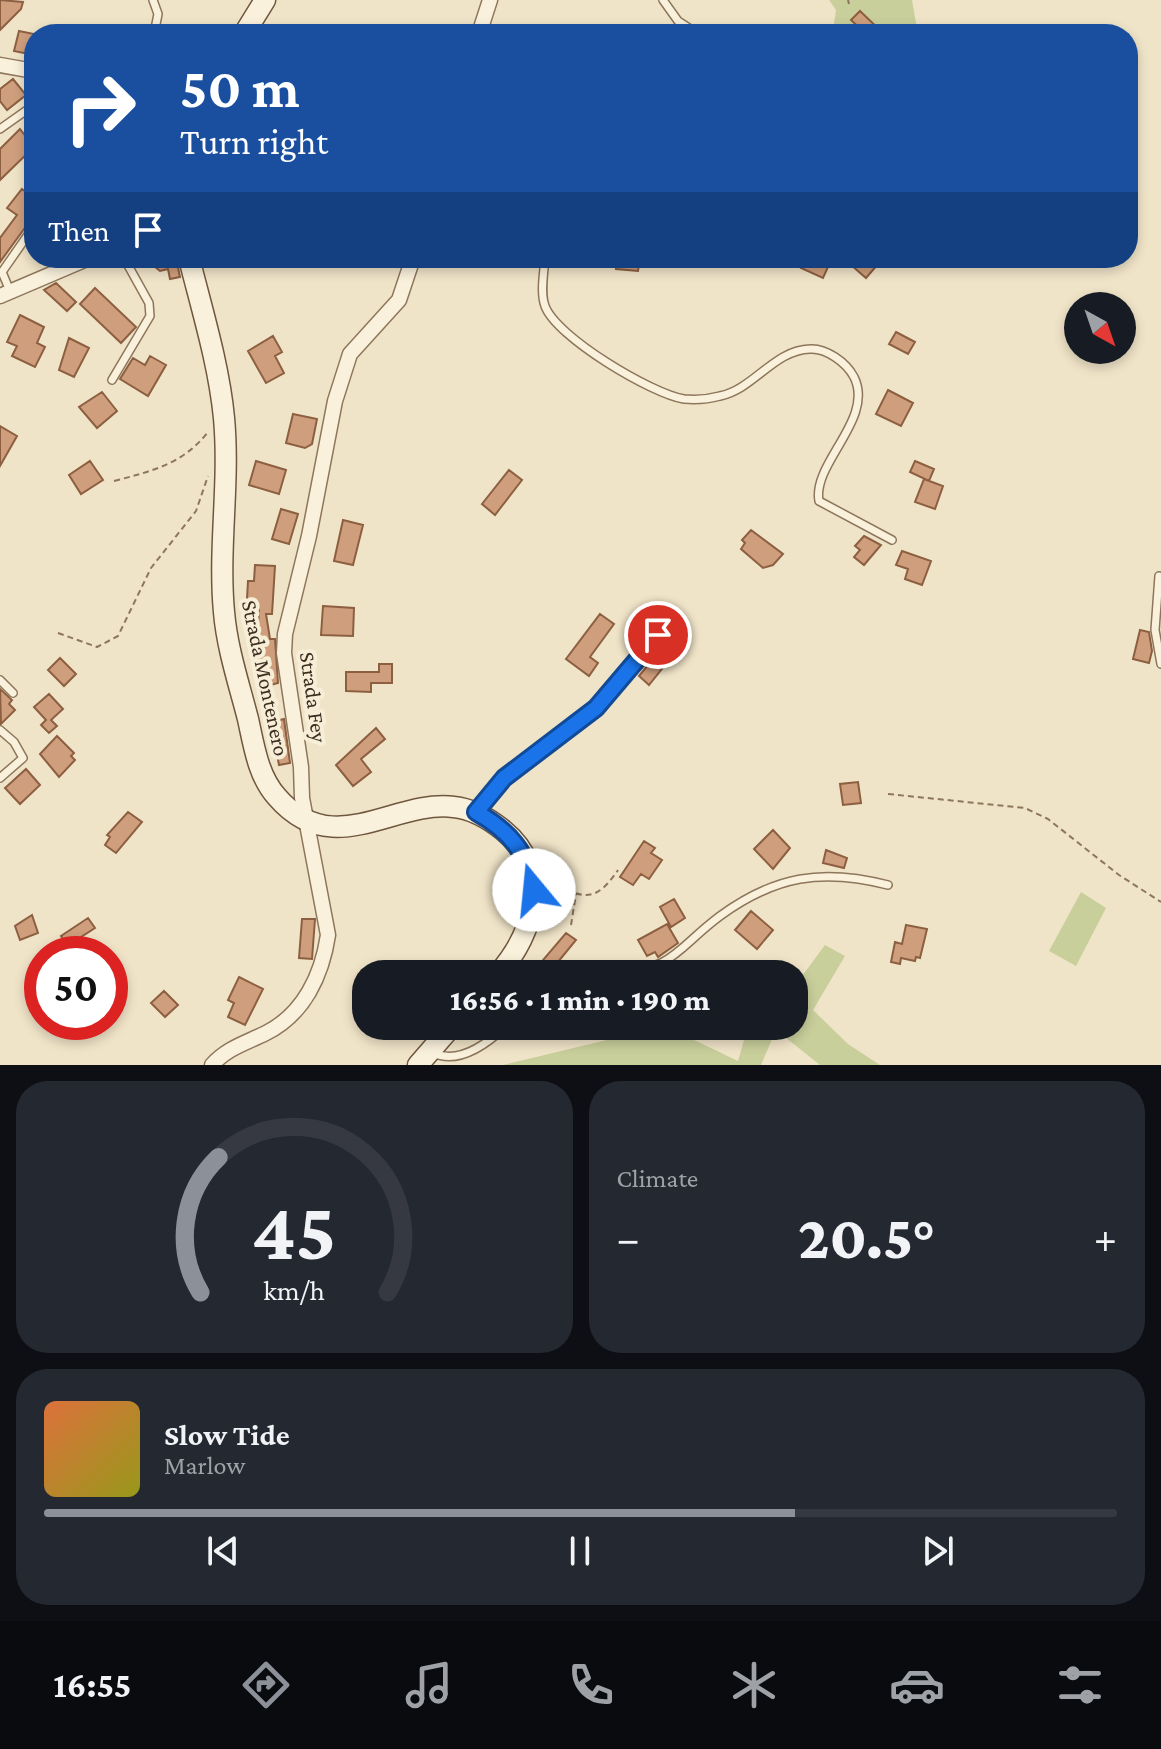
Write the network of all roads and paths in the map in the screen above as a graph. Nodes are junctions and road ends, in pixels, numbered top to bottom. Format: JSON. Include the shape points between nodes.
{"nodes":[{"id":1,"x":153,"y":0,"type":"edge"},
{"id":2,"x":265,"y":0,"type":"edge"},
{"id":3,"x":490,"y":0,"type":"edge"},
{"id":4,"x":663,"y":0,"type":"edge"},
{"id":5,"x":156,"y":24,"type":"edge"},
{"id":6,"x":250,"y":24,"type":"edge"},
{"id":7,"x":482,"y":24,"type":"edge"},
{"id":8,"x":683,"y":24,"type":"edge"},
{"id":9,"x":0,"y":65,"type":"edge"},
{"id":10,"x":24,"y":69,"type":"edge"},
{"id":11,"x":24,"y":112,"type":"edge"},
{"id":12,"x":0,"y":129,"type":"edge"},
{"id":13,"x":24,"y":240,"type":"edge"},
{"id":14,"x":65,"y":268,"type":"edge"},
{"id":15,"x":130,"y":268,"type":"edge"},
{"id":16,"x":191,"y":268,"type":"edge"},
{"id":17,"x":410,"y":268,"type":"edge"},
{"id":18,"x":545,"y":268,"type":"edge"},
{"id":19,"x":5,"y":293,"type":"edge"},
{"id":20,"x":112,"y":380,"type":"dead end"},
{"id":21,"x":223,"y":411,"type":"junction"},
{"id":22,"x":209,"y":472,"type":"dead end"},
{"id":23,"x":114,"y":481,"type":"dead end"},
{"id":24,"x":892,"y":540,"type":"dead end"},
{"id":25,"x":1159,"y":576,"type":"edge"},
{"id":26,"x":675,"y":613,"type":"dead end"},
{"id":27,"x":58,"y":633,"type":"dead end"},
{"id":28,"x":1161,"y":664,"type":"edge"},
{"id":29,"x":0,"y":680,"type":"edge"},
{"id":30,"x":13,"y":693,"type":"dead end"},
{"id":31,"x":0,"y":730,"type":"edge"},
{"id":32,"x":0,"y":778,"type":"edge"},
{"id":33,"x":888,"y":794,"type":"dead end"},
{"id":34,"x":476,"y":812,"type":"junction"},
{"id":35,"x":307,"y":819,"type":"junction"},
{"id":36,"x":527,"y":860,"type":"junction"},
{"id":37,"x":618,"y":870,"type":"dead end"},
{"id":38,"x":888,"y":885,"type":"dead end"},
{"id":39,"x":576,"y":893,"type":"junction"},
{"id":40,"x":1161,"y":902,"type":"edge"},
{"id":41,"x":571,"y":925,"type":"dead end"},
{"id":42,"x":509,"y":960,"type":"edge"},
{"id":43,"x":670,"y":960,"type":"edge"},
{"id":44,"x":440,"y":1040,"type":"edge"},
{"id":45,"x":489,"y":1040,"type":"edge"},
{"id":46,"x":424,"y":1058,"type":"edge"},
{"id":47,"x":212,"y":1065,"type":"edge"}],
"edges":[{"from":1,"to":5,"type":"lane"},
{"from":2,"to":6,"type":"main road"},
{"from":3,"to":7,"type":"street"},
{"from":4,"to":8,"type":"lane"},
{"from":9,"to":10,"type":"street"},
{"from":11,"to":12,"type":"lane"},
{"from":13,"to":19,"type":"lane","via":[[2,272]]},
{"from":14,"to":19,"type":"street"},
{"from":15,"to":20,"type":"lane","via":[[149,303],[150,316]]},
{"from":16,"to":21,"type":"main road","name":"Strada Montenero"},
{"from":17,"to":35,"type":"street","name":"Strada Fey","via":[[399,300],[350,354],[285,634]]},
{"from":18,"to":24,"type":"lane","via":[[544,305],[551,316],[586,350],[665,394],[685,399],[724,396],[800,350],[814,348],[835,358],[854,377],[858,402],[821,484],[819,501]]},
{"from":21,"to":23,"type":"path","via":[[174,464]]},
{"from":21,"to":35,"type":"main road","name":"Strada Montenero","via":[[227,635],[260,769],[281,802]]},
{"from":22,"to":27,"type":"path","via":[[196,511],[138,589],[118,636],[97,647]]},
{"from":25,"to":28,"type":"lane","via":[[1155,630]]},
{"from":26,"to":34,"type":"lane","via":[[596,708],[504,778]]},
{"from":29,"to":30,"type":"lane"},
{"from":31,"to":32,"type":"lane","via":[[23,758]]},
{"from":33,"to":40,"type":"path","via":[[1025,808],[1048,819]]},
{"from":34,"to":35,"type":"main road","name":"Strada Montenero","via":[[422,808],[356,827]]},
{"from":34,"to":36,"type":"main road","name":"Strada Montenero","via":[[508,834]]},
{"from":35,"to":47,"type":"street","name":"Strada Fey","via":[[328,935],[320,976],[280,1024],[232,1048]]},
{"from":36,"to":39,"type":"path"},
{"from":36,"to":42,"type":"main road","via":[[534,890],[531,916]]},
{"from":37,"to":39,"type":"path","via":[[597,893]]},
{"from":38,"to":43,"type":"lane","via":[[818,874],[770,886],[718,917]]},
{"from":39,"to":41,"type":"path"},
{"from":44,"to":46,"type":"main road"},
{"from":45,"to":46,"type":"lane","via":[[458,1060]]}]}
